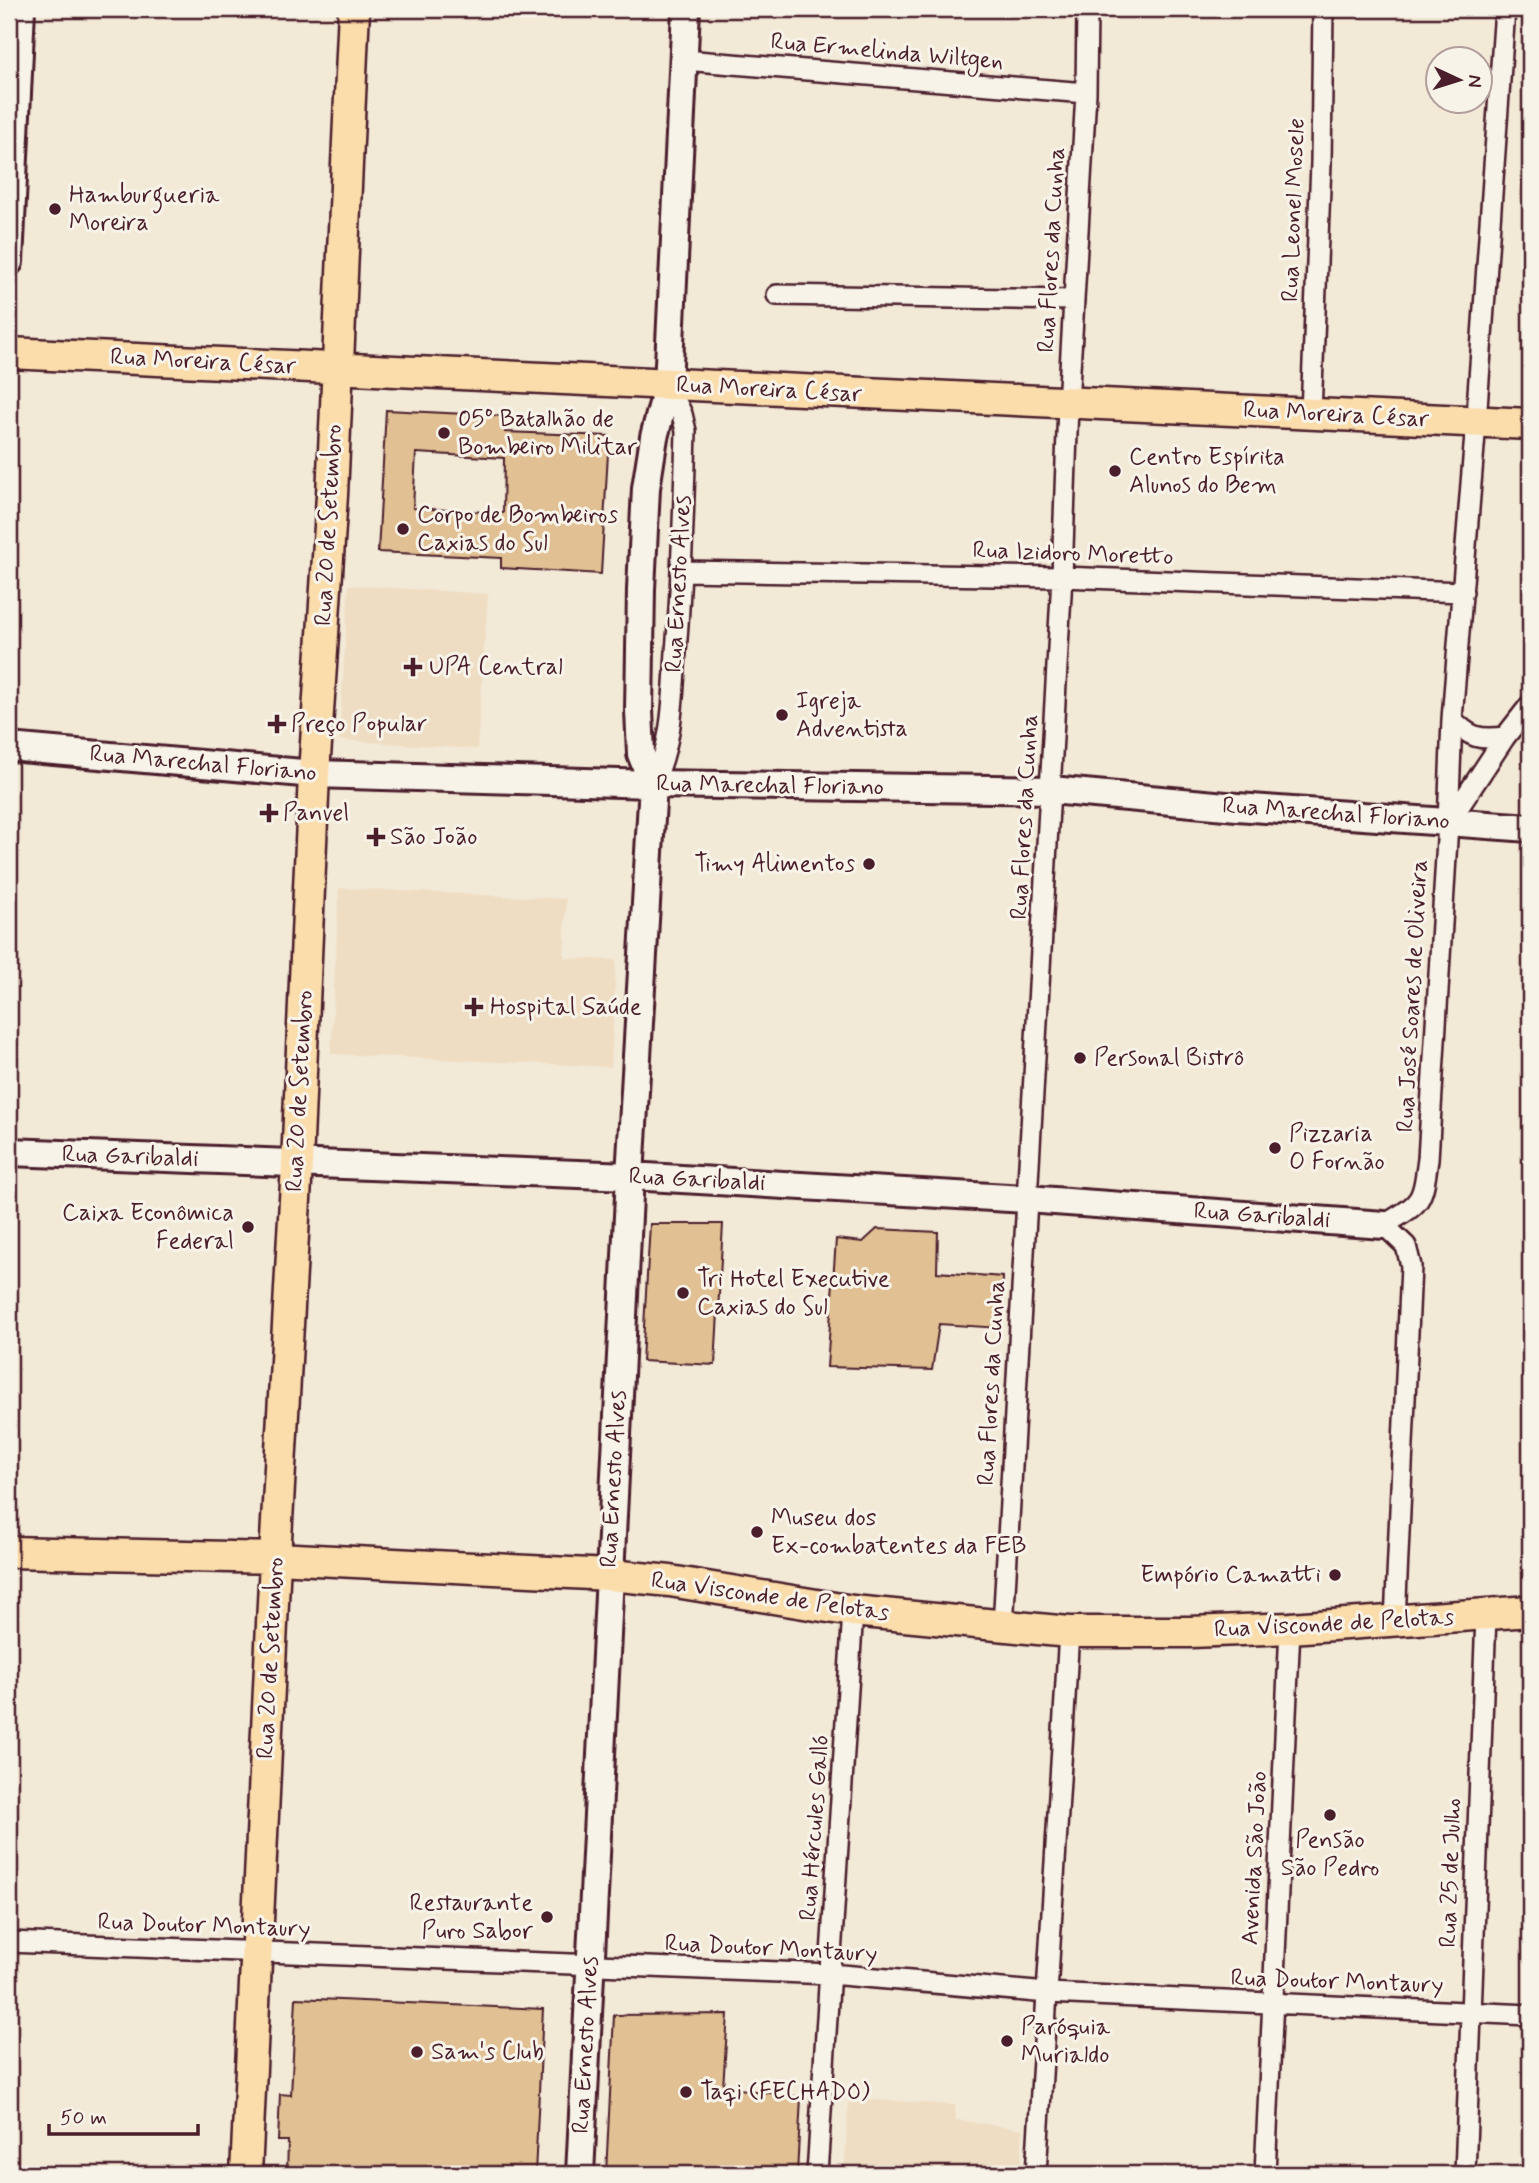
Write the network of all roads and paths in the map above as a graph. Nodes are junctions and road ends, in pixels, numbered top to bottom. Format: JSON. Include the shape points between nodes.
{"nodes":[{"id":1,"x":21,"y":9,"type":"edge"},
{"id":2,"x":354,"y":9,"type":"edge"},
{"id":3,"x":686,"y":9,"type":"edge"},
{"id":4,"x":1087,"y":9,"type":"edge"},
{"id":5,"x":1323,"y":9,"type":"edge"},
{"id":6,"x":1505,"y":9,"type":"edge"},
{"id":7,"x":684,"y":60,"type":"junction"},
{"id":8,"x":1086,"y":93,"type":"junction"},
{"id":9,"x":9,"y":262,"type":"edge"},
{"id":10,"x":778,"y":295,"type":"dead end"},
{"id":11,"x":1073,"y":300,"type":"junction"},
{"id":12,"x":9,"y":353,"type":"edge"},
{"id":13,"x":337,"y":368,"type":"junction"},
{"id":14,"x":668,"y":385,"type":"junction"},
{"id":15,"x":1068,"y":404,"type":"junction"},
{"id":16,"x":1311,"y":413,"type":"junction"},
{"id":17,"x":1476,"y":422,"type":"junction"},
{"id":18,"x":1530,"y":424,"type":"edge"},
{"id":19,"x":682,"y":571,"type":"junction"},
{"id":20,"x":1062,"y":577,"type":"junction"},
{"id":21,"x":1463,"y":592,"type":"junction"},
{"id":22,"x":1530,"y":705,"type":"edge"},
{"id":23,"x":1451,"y":719,"type":"junction"},
{"id":24,"x":1505,"y":737,"type":"junction"},
{"id":25,"x":9,"y":747,"type":"edge"},
{"id":26,"x":314,"y":774,"type":"junction"},
{"id":27,"x":653,"y":784,"type":"junction"},
{"id":28,"x":1051,"y":790,"type":"junction"},
{"id":29,"x":1448,"y":823,"type":"junction"},
{"id":30,"x":1530,"y":828,"type":"edge"},
{"id":31,"x":9,"y":1152,"type":"edge"},
{"id":32,"x":297,"y":1164,"type":"junction"},
{"id":33,"x":629,"y":1176,"type":"junction"},
{"id":34,"x":1027,"y":1199,"type":"junction"},
{"id":35,"x":1384,"y":1225,"type":"junction"},
{"id":36,"x":9,"y":1552,"type":"edge"},
{"id":37,"x":276,"y":1558,"type":"junction"},
{"id":38,"x":610,"y":1575,"type":"junction"},
{"id":39,"x":853,"y":1611,"type":"junction"},
{"id":40,"x":1530,"y":1611,"type":"edge"},
{"id":41,"x":1486,"y":1615,"type":"junction"},
{"id":42,"x":1395,"y":1621,"type":"junction"},
{"id":43,"x":1003,"y":1627,"type":"junction"},
{"id":44,"x":1290,"y":1628,"type":"junction"},
{"id":45,"x":1069,"y":1632,"type":"junction"},
{"id":46,"x":9,"y":1942,"type":"edge"},
{"id":47,"x":257,"y":1953,"type":"junction"},
{"id":48,"x":590,"y":1966,"type":"junction"},
{"id":49,"x":830,"y":1974,"type":"junction"},
{"id":50,"x":1048,"y":1993,"type":"junction"},
{"id":51,"x":1273,"y":2004,"type":"junction"},
{"id":52,"x":1471,"y":2012,"type":"junction"},
{"id":53,"x":1530,"y":2015,"type":"edge"},
{"id":54,"x":246,"y":2174,"type":"edge"},
{"id":55,"x":580,"y":2174,"type":"edge"},
{"id":56,"x":817,"y":2174,"type":"edge"},
{"id":57,"x":1036,"y":2174,"type":"edge"},
{"id":58,"x":1265,"y":2174,"type":"edge"},
{"id":59,"x":1465,"y":2174,"type":"edge"}],
"edges":[{"from":1,"to":9,"type":"street"},
{"from":2,"to":13,"type":"main road","name":"Rua 20 de Setembro"},
{"from":3,"to":7,"type":"street","name":"Rua Ernesto Alves"},
{"from":4,"to":8,"type":"street","name":"Rua Flores da Cunha"},
{"from":5,"to":16,"type":"street","name":"Rua Leonel Mosele"},
{"from":6,"to":17,"type":"street","name":"Rua José Soares de Oliveira"},
{"from":7,"to":8,"type":"street","name":"Rua Ermelinda Wiltgen"},
{"from":7,"to":14,"type":"street","name":"Rua Ernesto Alves"},
{"from":8,"to":11,"type":"street","name":"Rua Flores da Cunha"},
{"from":10,"to":11,"type":"street"},
{"from":11,"to":15,"type":"street","name":"Rua Flores da Cunha"},
{"from":12,"to":13,"type":"main road","name":"Rua Moreira César"},
{"from":13,"to":14,"type":"main road","name":"Rua Moreira César"},
{"from":13,"to":26,"type":"main road","name":"Rua 20 de Setembro"},
{"from":14,"to":15,"type":"main road","name":"Rua Moreira César"},
{"from":14,"to":19,"type":"street","name":"Rua Ernesto Alves","via":[[686,431]]},
{"from":14,"to":27,"type":"street","name":"Rua Ernesto Alves","via":[[646,488],[641,589],[641,754]]},
{"from":15,"to":16,"type":"main road","name":"Rua Moreira César"},
{"from":15,"to":20,"type":"street","name":"Rua Flores da Cunha"},
{"from":16,"to":17,"type":"main road","name":"Rua Moreira César"},
{"from":17,"to":18,"type":"main road","name":"Rua Moreira César"},
{"from":17,"to":21,"type":"street","name":"Rua José Soares de Oliveira"},
{"from":19,"to":20,"type":"street","name":"Rua Izidoro Moretto"},
{"from":19,"to":27,"type":"street","name":"Rua Ernesto Alves","via":[[670,733]]},
{"from":20,"to":21,"type":"street","name":"Rua Izidoro Moretto"},
{"from":20,"to":28,"type":"street","name":"Rua Flores da Cunha"},
{"from":21,"to":23,"type":"street","name":"Rua José Soares de Oliveira"},
{"from":22,"to":24,"type":"street"},
{"from":23,"to":24,"type":"street","via":[[1477,738]]},
{"from":23,"to":29,"type":"street","name":"Rua José Soares de Oliveira"},
{"from":24,"to":29,"type":"street"},
{"from":25,"to":26,"type":"street","name":"Rua Marechal Floriano"},
{"from":26,"to":27,"type":"street","name":"Rua Marechal Floriano"},
{"from":26,"to":32,"type":"main road","name":"Rua 20 de Setembro"},
{"from":27,"to":28,"type":"street","name":"Rua Marechal Floriano"},
{"from":27,"to":33,"type":"street","name":"Rua Ernesto Alves"},
{"from":28,"to":29,"type":"street","name":"Rua Marechal Floriano"},
{"from":28,"to":34,"type":"street","name":"Rua Flores da Cunha"},
{"from":29,"to":30,"type":"street","name":"Rua Marechal Floriano"},
{"from":29,"to":35,"type":"street","name":"Rua José Soares de Oliveira","via":[[1424,1186],[1417,1205]]},
{"from":31,"to":32,"type":"street","name":"Rua Garibaldi"},
{"from":32,"to":33,"type":"street","name":"Rua Garibaldi"},
{"from":32,"to":37,"type":"main road","name":"Rua 20 de Setembro"},
{"from":33,"to":34,"type":"street","name":"Rua Garibaldi"},
{"from":33,"to":38,"type":"street","name":"Rua Ernesto Alves"},
{"from":34,"to":35,"type":"street","name":"Rua Garibaldi"},
{"from":34,"to":43,"type":"street","name":"Rua Flores da Cunha"},
{"from":35,"to":42,"type":"street","via":[[1406,1246],[1411,1266]]},
{"from":36,"to":37,"type":"main road","name":"Rua Visconde de Pelotas"},
{"from":37,"to":38,"type":"main road","name":"Rua Visconde de Pelotas"},
{"from":37,"to":47,"type":"main road","name":"Rua 20 de Setembro"},
{"from":38,"to":39,"type":"main road","name":"Rua Visconde de Pelotas"},
{"from":38,"to":48,"type":"street","name":"Rua Ernesto Alves"},
{"from":39,"to":43,"type":"main road","name":"Rua Visconde de Pelotas"},
{"from":39,"to":49,"type":"street","name":"Rua Hércules Galló"},
{"from":40,"to":41,"type":"main road","name":"Rua Visconde de Pelotas"},
{"from":41,"to":42,"type":"main road","name":"Rua Visconde de Pelotas"},
{"from":41,"to":52,"type":"street","name":"Rua 25 de Julho"},
{"from":42,"to":44,"type":"main road","name":"Rua Visconde de Pelotas"},
{"from":43,"to":45,"type":"main road","name":"Rua Visconde de Pelotas"},
{"from":44,"to":45,"type":"main road","name":"Rua Visconde de Pelotas"},
{"from":44,"to":51,"type":"street","name":"Avenida São João"},
{"from":45,"to":50,"type":"street"},
{"from":46,"to":47,"type":"street","name":"Rua Doutor Montaury"},
{"from":47,"to":48,"type":"street","name":"Rua Doutor Montaury"},
{"from":47,"to":54,"type":"main road","name":"Rua 20 de Setembro"},
{"from":48,"to":49,"type":"street","name":"Rua Doutor Montaury"},
{"from":48,"to":55,"type":"street","name":"Rua Ernesto Alves"},
{"from":49,"to":50,"type":"street","name":"Rua Doutor Montaury"},
{"from":49,"to":56,"type":"street","name":"Rua Hércules Galló"},
{"from":50,"to":51,"type":"street","name":"Rua Doutor Montaury"},
{"from":50,"to":57,"type":"street"},
{"from":51,"to":52,"type":"street","name":"Rua Doutor Montaury"},
{"from":51,"to":58,"type":"street","name":"Avenida São João"},
{"from":52,"to":53,"type":"street","name":"Rua Doutor Montaury"},
{"from":52,"to":59,"type":"street","name":"Rua 25 de Julho"}]}
